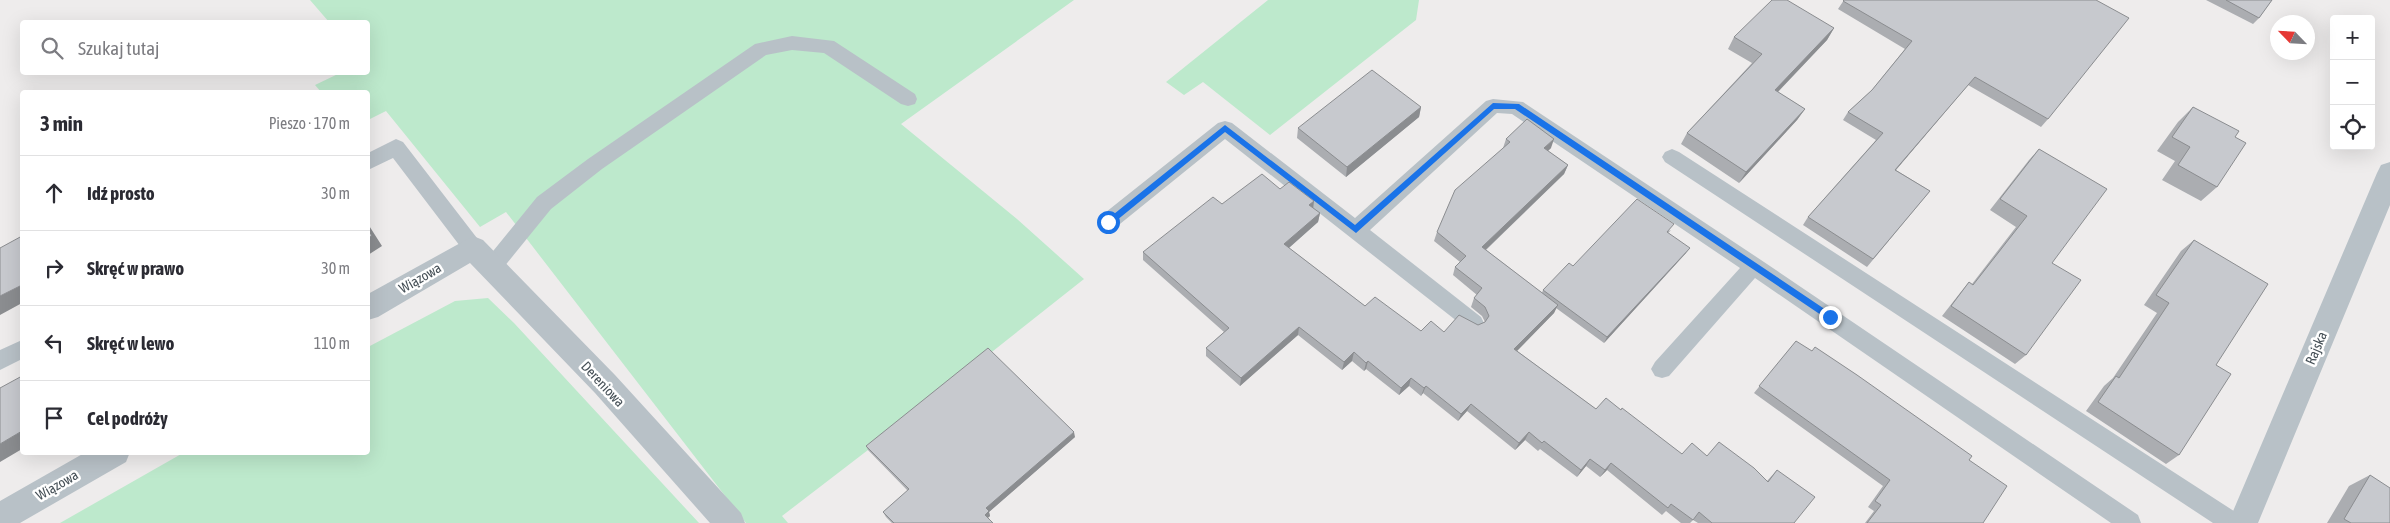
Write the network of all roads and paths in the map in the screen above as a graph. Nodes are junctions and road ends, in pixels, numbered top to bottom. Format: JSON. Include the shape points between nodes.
{"nodes":[{"id":1,"x":908,"y":99,"type":"dead end"},
{"id":2,"x":1672,"y":157,"type":"dead end"},
{"id":3,"x":370,"y":161,"type":"edge"},
{"id":4,"x":2390,"y":173,"type":"edge"},
{"id":5,"x":1108,"y":222,"type":"dead end"},
{"id":6,"x":1356,"y":230,"type":"junction"},
{"id":7,"x":482,"y":257,"type":"junction"},
{"id":8,"x":1754,"y":266,"type":"junction"},
{"id":9,"x":370,"y":307,"type":"edge"},
{"id":10,"x":1474,"y":323,"type":"edge"},
{"id":11,"x":20,"y":350,"type":"edge"},
{"id":12,"x":0,"y":361,"type":"edge"},
{"id":13,"x":1662,"y":369,"type":"dead end"},
{"id":14,"x":110,"y":455,"type":"edge"},
{"id":15,"x":0,"y":518,"type":"edge"},
{"id":16,"x":730,"y":523,"type":"edge"},
{"id":17,"x":2130,"y":523,"type":"edge"},
{"id":18,"x":2232,"y":523,"type":"edge"},
{"id":19,"x":2243,"y":523,"type":"edge"}],
"edges":[{"from":1,"to":7,"type":"lane","via":[[828,46],[792,43],[761,49],[595,164]]},
{"from":2,"to":18,"type":"lane"},
{"from":3,"to":7,"type":"lane","via":[[396,147]]},
{"from":4,"to":19,"type":"street","name":"Rajska"},
{"from":5,"to":6,"type":"lane","via":[[1225,128]]},
{"from":6,"to":8,"type":"lane","via":[[1493,106],[1516,106]]},
{"from":6,"to":10,"type":"lane"},
{"from":7,"to":9,"type":"street","name":"Wiązowa"},
{"from":7,"to":16,"type":"street","name":"Dereniowa","via":[[605,384]]},
{"from":8,"to":13,"type":"lane"},
{"from":8,"to":17,"type":"lane"},
{"from":11,"to":12,"type":"lane"},
{"from":14,"to":15,"type":"street","name":"Wiązowa"}]}
